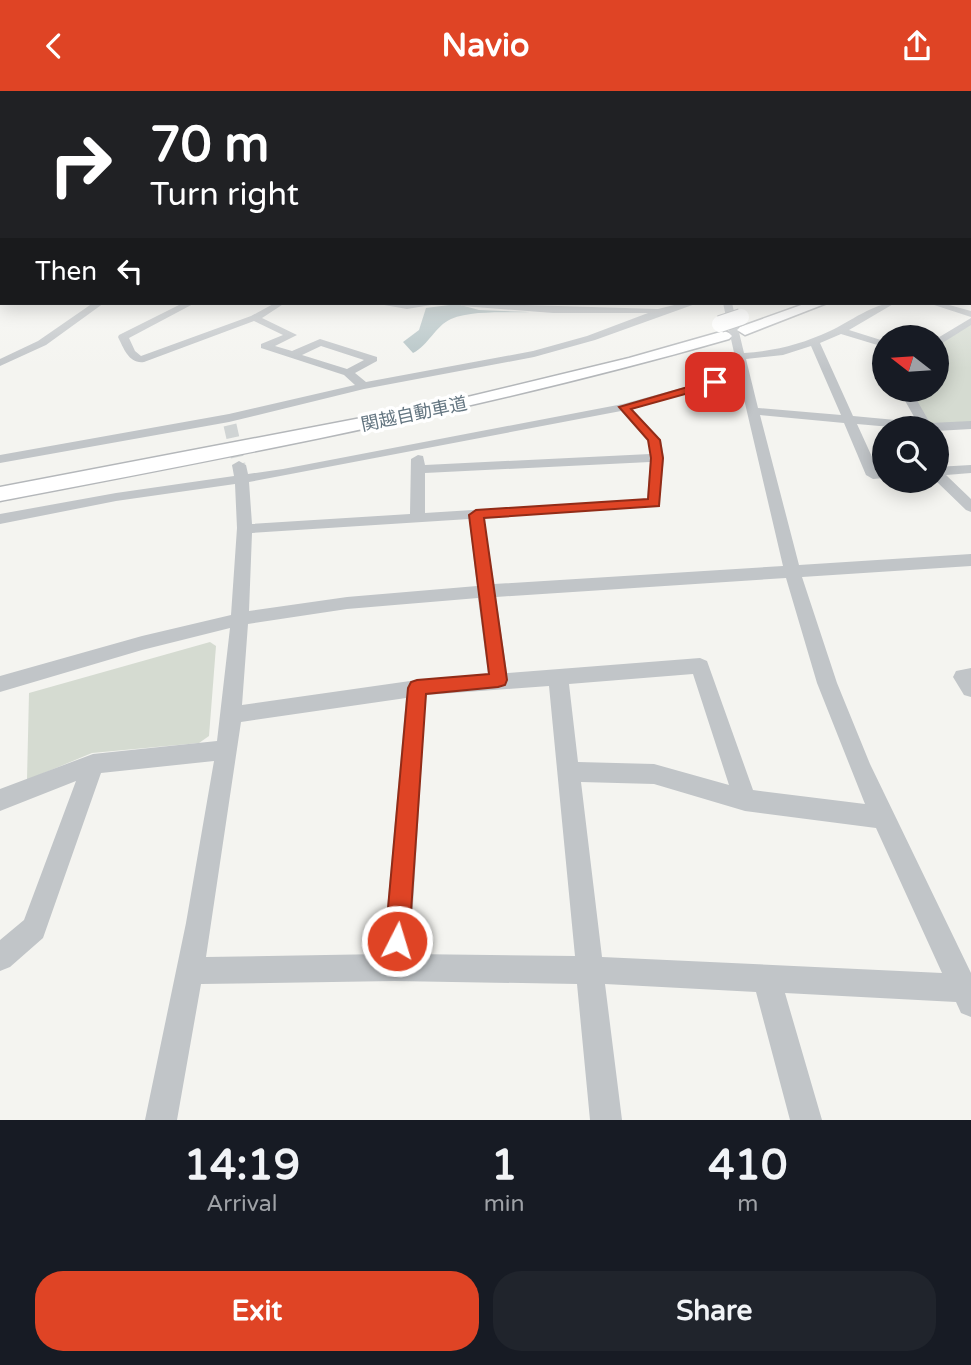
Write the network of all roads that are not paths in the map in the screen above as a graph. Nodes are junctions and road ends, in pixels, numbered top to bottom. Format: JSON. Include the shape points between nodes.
{"nodes":[{"id":1,"x":96,"y":305,"type":"edge"},
{"id":2,"x":186,"y":305,"type":"edge"},
{"id":3,"x":277,"y":305,"type":"edge"},
{"id":4,"x":397,"y":305,"type":"edge"},
{"id":5,"x":417,"y":305,"type":"edge"},
{"id":6,"x":488,"y":305,"type":"edge"},
{"id":7,"x":727,"y":305,"type":"edge"},
{"id":8,"x":779,"y":305,"type":"edge"},
{"id":9,"x":812,"y":305,"type":"edge"},
{"id":10,"x":887,"y":305,"type":"edge"},
{"id":11,"x":940,"y":305,"type":"edge"},
{"id":12,"x":598,"y":306,"type":"edge"},
{"id":13,"x":660,"y":307,"type":"edge"},
{"id":14,"x":971,"y":314,"type":"edge"},
{"id":15,"x":254,"y":318,"type":"junction"},
{"id":16,"x":971,"y":321,"type":"edge"},
{"id":17,"x":743,"y":323,"type":"junction"},
{"id":18,"x":722,"y":330,"type":"junction"},
{"id":19,"x":840,"y":330,"type":"junction"},
{"id":20,"x":949,"y":335,"type":"edge"},
{"id":21,"x":872,"y":340,"type":"edge"},
{"id":22,"x":815,"y":343,"type":"junction"},
{"id":23,"x":293,"y":355,"type":"junction"},
{"id":24,"x":740,"y":356,"type":"junction"},
{"id":25,"x":0,"y":363,"type":"edge"},
{"id":26,"x":348,"y":373,"type":"junction"},
{"id":27,"x":745,"y":378,"type":"junction"},
{"id":28,"x":364,"y":386,"type":"junction"},
{"id":29,"x":624,"y":407,"type":"junction"},
{"id":30,"x":753,"y":411,"type":"junction"},
{"id":31,"x":849,"y":420,"type":"junction"},
{"id":32,"x":872,"y":422,"type":"edge"},
{"id":33,"x":949,"y":425,"type":"edge"},
{"id":34,"x":971,"y":425,"type":"edge"},
{"id":35,"x":417,"y":447,"type":"junction"},
{"id":36,"x":657,"y":458,"type":"junction"},
{"id":37,"x":0,"y":459,"type":"edge"},
{"id":38,"x":971,"y":469,"type":"edge"},
{"id":39,"x":420,"y":470,"type":"junction"},
{"id":40,"x":949,"y":471,"type":"edge"},
{"id":41,"x":241,"y":472,"type":"junction"},
{"id":42,"x":872,"y":473,"type":"edge"},
{"id":43,"x":0,"y":477,"type":"edge"},
{"id":44,"x":949,"y":485,"type":"edge"},
{"id":45,"x":0,"y":493,"type":"edge"},
{"id":46,"x":971,"y":507,"type":"edge"},
{"id":47,"x":476,"y":515,"type":"junction"},
{"id":48,"x":418,"y":518,"type":"junction"},
{"id":49,"x":0,"y":519,"type":"edge"},
{"id":50,"x":244,"y":529,"type":"junction"},
{"id":51,"x":971,"y":560,"type":"edge"},
{"id":52,"x":794,"y":570,"type":"junction"},
{"id":53,"x":487,"y":591,"type":"junction"},
{"id":54,"x":240,"y":619,"type":"junction"},
{"id":55,"x":558,"y":675,"type":"junction"},
{"id":56,"x":971,"y":676,"type":"edge"},
{"id":57,"x":498,"y":680,"type":"junction"},
{"id":58,"x":0,"y":684,"type":"edge"},
{"id":59,"x":417,"y":688,"type":"junction"},
{"id":60,"x":971,"y":689,"type":"edge"},
{"id":61,"x":231,"y":715,"type":"junction"},
{"id":62,"x":228,"y":750,"type":"junction"},
{"id":63,"x":93,"y":764,"type":"junction"},
{"id":64,"x":570,"y":772,"type":"junction"},
{"id":65,"x":0,"y":800,"type":"edge"},
{"id":66,"x":745,"y":800,"type":"junction"},
{"id":67,"x":884,"y":818,"type":"junction"},
{"id":68,"x":0,"y":957,"type":"edge"},
{"id":69,"x":395,"y":967,"type":"junction"},
{"id":70,"x":589,"y":969,"type":"junction"},
{"id":71,"x":189,"y":971,"type":"junction"},
{"id":72,"x":768,"y":980,"type":"junction"},
{"id":73,"x":967,"y":995,"type":"edge"},
{"id":74,"x":161,"y":1120,"type":"edge"},
{"id":75,"x":606,"y":1120,"type":"edge"},
{"id":76,"x":806,"y":1120,"type":"edge"}],
"edges":[{"from":1,"to":25,"type":"street","via":[[42,343]]},
{"from":2,"to":15,"type":"street","via":[[123,337],[131,353],[140,360]]},
{"from":3,"to":15,"type":"street"},
{"from":4,"to":5,"type":"street"},
{"from":6,"to":12,"type":"street","via":[[552,310]]},
{"from":7,"to":24,"type":"street"},
{"from":8,"to":17,"type":"highway","name":"関越自動車道"},
{"from":9,"to":17,"type":"highway","name":"関越自動車道"},
{"from":10,"to":19,"type":"street"},
{"from":11,"to":14,"type":"street"},
{"from":12,"to":13,"type":"street"},
{"from":13,"to":28,"type":"street","via":[[591,338],[534,354]]},
{"from":15,"to":23,"type":"street","via":[[292,335],[265,346]]},
{"from":16,"to":20,"type":"street"},
{"from":17,"to":18,"type":"highway","name":"関越自動車道"},
{"from":18,"to":43,"type":"highway","name":"関越自動車道","via":[[406,402]]},
{"from":18,"to":45,"type":"highway","name":"関越自動車道","via":[[578,377],[412,415]]},
{"from":19,"to":21,"type":"street"},
{"from":19,"to":22,"type":"street"},
{"from":22,"to":24,"type":"street","via":[[772,355]]},
{"from":22,"to":31,"type":"street"},
{"from":23,"to":26,"type":"street"},
{"from":23,"to":26,"type":"street","via":[[320,342],[373,359]]},
{"from":24,"to":27,"type":"street"},
{"from":26,"to":28,"type":"street"},
{"from":27,"to":29,"type":"street"},
{"from":27,"to":30,"type":"street"},
{"from":28,"to":37,"type":"street","via":[[230,422]]},
{"from":29,"to":35,"type":"street"},
{"from":29,"to":36,"type":"street","via":[[654,440]]},
{"from":30,"to":31,"type":"street"},
{"from":30,"to":52,"type":"street"},
{"from":31,"to":32,"type":"street"},
{"from":31,"to":42,"type":"street"},
{"from":33,"to":34,"type":"street"},
{"from":35,"to":39,"type":"street"},
{"from":35,"to":41,"type":"street"},
{"from":36,"to":39,"type":"street"},
{"from":36,"to":47,"type":"street","via":[[654,503]]},
{"from":38,"to":40,"type":"street"},
{"from":39,"to":48,"type":"street"},
{"from":41,"to":49,"type":"street"},
{"from":41,"to":50,"type":"street"},
{"from":44,"to":46,"type":"street"},
{"from":47,"to":48,"type":"street"},
{"from":47,"to":53,"type":"street"},
{"from":48,"to":50,"type":"street"},
{"from":50,"to":54,"type":"street"},
{"from":51,"to":52,"type":"street"},
{"from":52,"to":53,"type":"street"},
{"from":52,"to":67,"type":"street","via":[[828,685]]},
{"from":53,"to":54,"type":"street","via":[[347,603]]},
{"from":53,"to":57,"type":"street"},
{"from":54,"to":58,"type":"street"},
{"from":54,"to":61,"type":"street"},
{"from":55,"to":57,"type":"street"},
{"from":55,"to":64,"type":"street"},
{"from":55,"to":66,"type":"street","via":[[700,666]]},
{"from":56,"to":60,"type":"street","via":[[962,677]]},
{"from":57,"to":59,"type":"street"},
{"from":59,"to":61,"type":"street"},
{"from":59,"to":69,"type":"street"},
{"from":61,"to":62,"type":"street"},
{"from":62,"to":63,"type":"street"},
{"from":62,"to":71,"type":"street"},
{"from":63,"to":65,"type":"street"},
{"from":63,"to":68,"type":"street","via":[[34,929]]},
{"from":64,"to":66,"type":"street","via":[[654,774]]},
{"from":64,"to":70,"type":"street"},
{"from":66,"to":67,"type":"street"},
{"from":67,"to":73,"type":"street"},
{"from":69,"to":70,"type":"street"},
{"from":69,"to":71,"type":"street"},
{"from":70,"to":72,"type":"street"},
{"from":70,"to":75,"type":"street"},
{"from":71,"to":74,"type":"street"},
{"from":72,"to":73,"type":"street"},
{"from":72,"to":76,"type":"street"}]}
